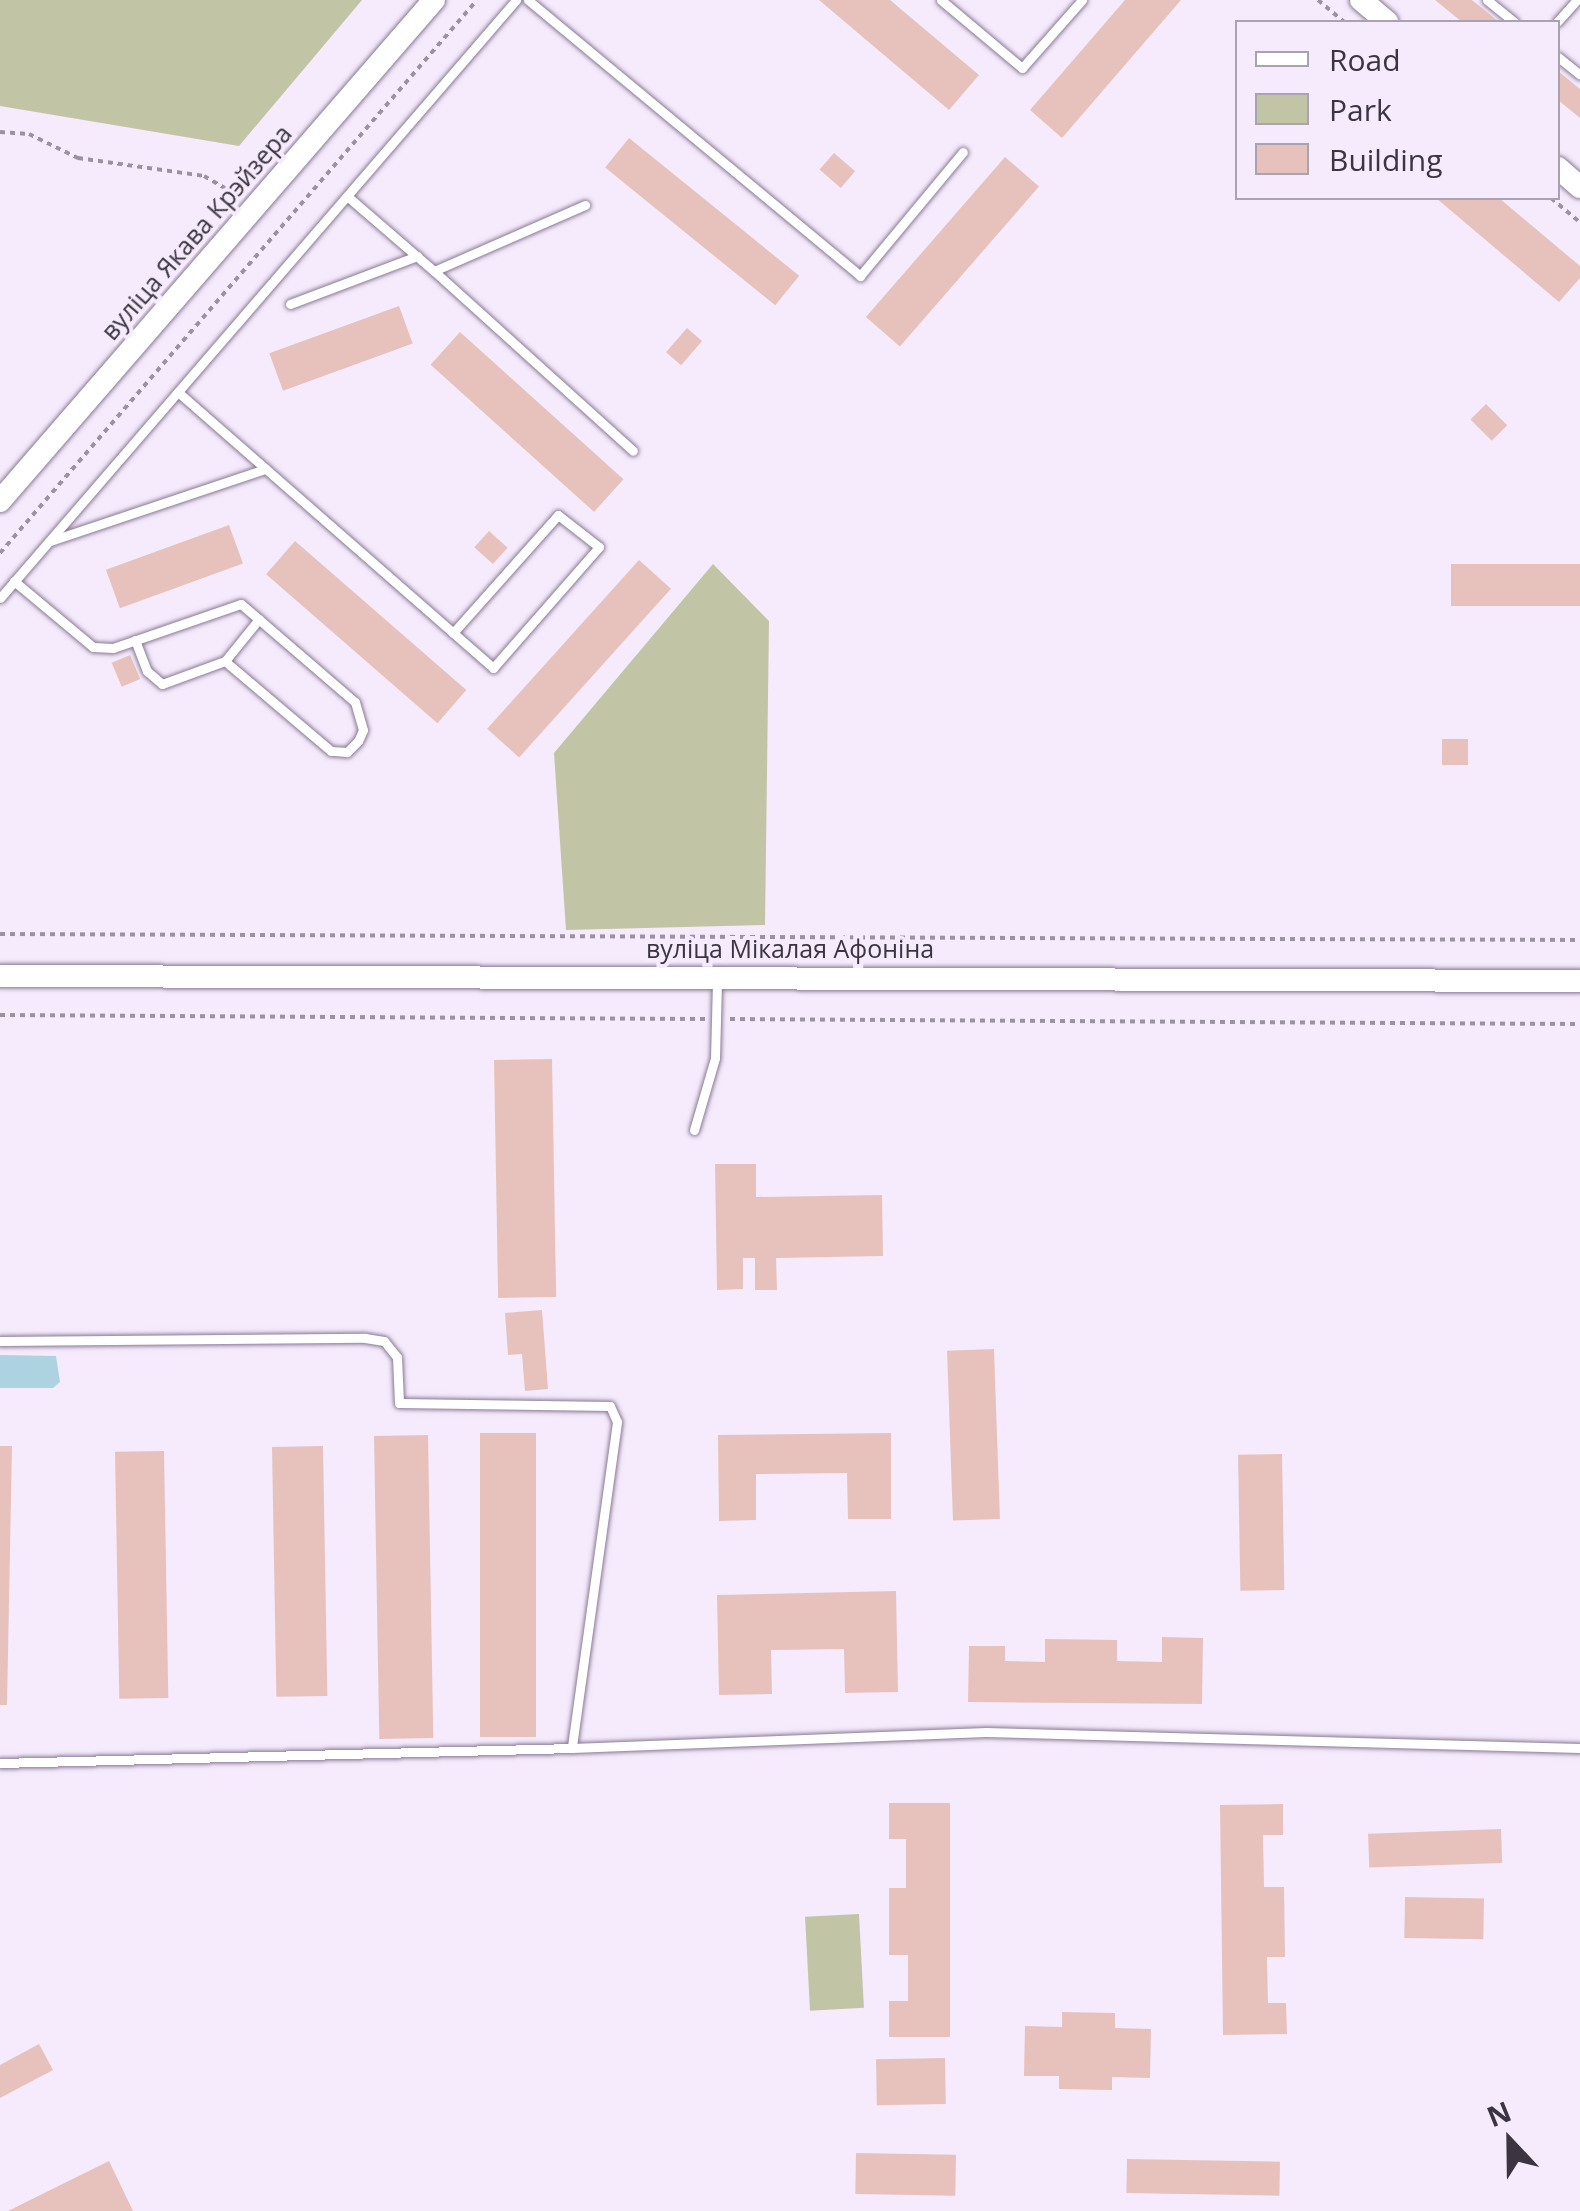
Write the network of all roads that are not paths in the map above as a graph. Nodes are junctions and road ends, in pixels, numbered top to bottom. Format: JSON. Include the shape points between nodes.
{"nodes":[{"id":1,"x":434,"y":0,"type":"edge"},
{"id":2,"x":516,"y":0,"type":"edge"},
{"id":3,"x":528,"y":0,"type":"edge"},
{"id":4,"x":941,"y":0,"type":"edge"},
{"id":5,"x":1082,"y":0,"type":"edge"},
{"id":6,"x":1361,"y":0,"type":"edge"},
{"id":7,"x":1486,"y":0,"type":"edge"},
{"id":8,"x":1577,"y":0,"type":"edge"},
{"id":9,"x":1385,"y":20,"type":"edge"},
{"id":10,"x":1511,"y":20,"type":"edge"},
{"id":11,"x":1559,"y":20,"type":"edge"},
{"id":12,"x":1560,"y":59,"type":"edge"},
{"id":13,"x":1580,"y":75,"type":"edge"},
{"id":14,"x":962,"y":152,"type":"dead end"},
{"id":15,"x":1560,"y":170,"type":"edge"},
{"id":16,"x":1580,"y":188,"type":"edge"},
{"id":17,"x":347,"y":196,"type":"junction"},
{"id":18,"x":585,"y":205,"type":"dead end"},
{"id":19,"x":417,"y":256,"type":"junction"},
{"id":20,"x":434,"y":271,"type":"junction"},
{"id":21,"x":290,"y":304,"type":"dead end"},
{"id":22,"x":178,"y":392,"type":"junction"},
{"id":23,"x":632,"y":451,"type":"dead end"},
{"id":24,"x":265,"y":469,"type":"junction"},
{"id":25,"x":0,"y":501,"type":"edge"},
{"id":26,"x":49,"y":541,"type":"junction"},
{"id":27,"x":14,"y":582,"type":"junction"},
{"id":28,"x":0,"y":598,"type":"edge"},
{"id":29,"x":260,"y":619,"type":"junction"},
{"id":30,"x":453,"y":633,"type":"junction"},
{"id":31,"x":135,"y":640,"type":"junction"},
{"id":32,"x":225,"y":661,"type":"junction"},
{"id":33,"x":718,"y":975,"type":"junction"},
{"id":34,"x":0,"y":976,"type":"edge"},
{"id":35,"x":1580,"y":981,"type":"edge"},
{"id":36,"x":694,"y":1130,"type":"dead end"},
{"id":37,"x":0,"y":1341,"type":"edge"},
{"id":38,"x":572,"y":1748,"type":"junction"},
{"id":39,"x":1580,"y":1748,"type":"edge"},
{"id":40,"x":0,"y":1763,"type":"edge"}],
"edges":[{"from":1,"to":25,"type":"street","name":"вуліца Якава Крэйзера"},
{"from":2,"to":17,"type":"lane"},
{"from":3,"to":14,"type":"lane","via":[[860,276]]},
{"from":4,"to":5,"type":"lane","via":[[1022,68]]},
{"from":6,"to":9,"type":"street"},
{"from":7,"to":10,"type":"lane"},
{"from":8,"to":11,"type":"lane"},
{"from":12,"to":13,"type":"lane"},
{"from":15,"to":16,"type":"street"},
{"from":17,"to":19,"type":"lane"},
{"from":17,"to":22,"type":"lane"},
{"from":18,"to":20,"type":"lane"},
{"from":19,"to":20,"type":"lane"},
{"from":19,"to":21,"type":"lane"},
{"from":20,"to":23,"type":"lane"},
{"from":22,"to":24,"type":"lane"},
{"from":22,"to":26,"type":"lane"},
{"from":24,"to":26,"type":"lane"},
{"from":24,"to":30,"type":"lane"},
{"from":26,"to":27,"type":"lane"},
{"from":27,"to":28,"type":"lane"},
{"from":27,"to":31,"type":"lane","via":[[93,648]]},
{"from":29,"to":31,"type":"lane","via":[[241,604]]},
{"from":29,"to":32,"type":"lane"},
{"from":29,"to":32,"type":"lane","via":[[355,702],[363,730],[358,741],[347,752],[331,751]]},
{"from":30,"to":30,"type":"lane","via":[[493,668],[599,547],[558,515]]},
{"from":31,"to":32,"type":"lane","via":[[147,672],[162,684]]},
{"from":33,"to":34,"type":"street","name":"вуліца Мікалая Афоніна"},
{"from":33,"to":35,"type":"street","name":"вуліца Мікалая Афоніна"},
{"from":33,"to":36,"type":"lane","via":[[715,1058]]},
{"from":37,"to":38,"type":"lane","via":[[365,1338],[384,1341],[397,1356],[399,1403],[610,1406],[617,1422]]},
{"from":38,"to":39,"type":"lane","via":[[986,1732]]},
{"from":38,"to":40,"type":"lane"}]}
